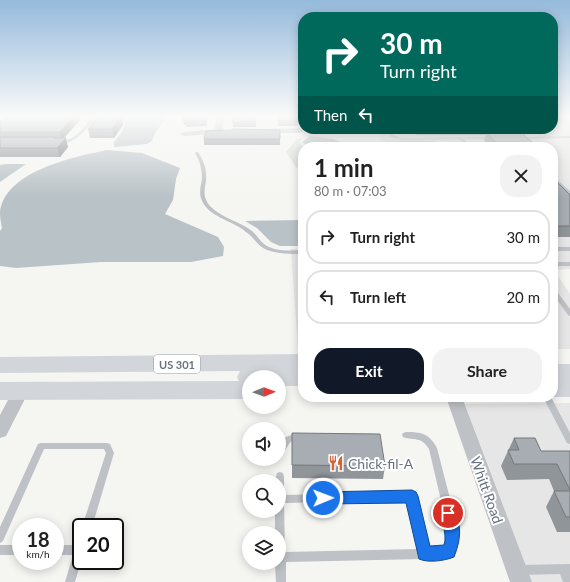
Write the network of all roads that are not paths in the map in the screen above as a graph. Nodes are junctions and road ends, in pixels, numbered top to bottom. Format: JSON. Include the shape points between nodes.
{"nodes":[{"id":1,"x":197,"y":153,"type":"dead end"},
{"id":2,"x":558,"y":182,"type":"edge"},
{"id":3,"x":570,"y":194,"type":"edge"},
{"id":4,"x":558,"y":249,"type":"edge"},
{"id":5,"x":570,"y":249,"type":"edge"},
{"id":6,"x":298,"y":252,"type":"edge"},
{"id":7,"x":558,"y":264,"type":"edge"},
{"id":8,"x":570,"y":264,"type":"edge"},
{"id":9,"x":558,"y":297,"type":"edge"},
{"id":10,"x":570,"y":314,"type":"edge"},
{"id":11,"x":558,"y":361,"type":"edge"},
{"id":12,"x":570,"y":361,"type":"edge"},
{"id":13,"x":298,"y":362,"type":"edge"},
{"id":14,"x":0,"y":365,"type":"edge"},
{"id":15,"x":52,"y":365,"type":"junction"},
{"id":16,"x":558,"y":373,"type":"edge"},
{"id":17,"x":570,"y":373,"type":"edge"},
{"id":18,"x":0,"y":375,"type":"edge"},
{"id":19,"x":242,"y":377,"type":"edge"},
{"id":20,"x":286,"y":377,"type":"edge"},
{"id":21,"x":298,"y":377,"type":"edge"},
{"id":22,"x":558,"y":388,"type":"edge"},
{"id":23,"x":570,"y":388,"type":"edge"},
{"id":24,"x":286,"y":389,"type":"edge"},
{"id":25,"x":298,"y":389,"type":"edge"},
{"id":26,"x":242,"y":390,"type":"edge"},
{"id":27,"x":18,"y":391,"type":"edge"},
{"id":28,"x":456,"y":402,"type":"edge"},
{"id":29,"x":549,"y":402,"type":"edge"},
{"id":30,"x":0,"y":431,"type":"edge"},
{"id":31,"x":406,"y":435,"type":"dead end"},
{"id":32,"x":310,"y":436,"type":"edge"},
{"id":33,"x":570,"y":441,"type":"edge"},
{"id":34,"x":286,"y":442,"type":"edge"},
{"id":35,"x":286,"y":499,"type":"edge"},
{"id":36,"x":90,"y":518,"type":"edge"},
{"id":37,"x":0,"y":538,"type":"edge"},
{"id":38,"x":0,"y":550,"type":"edge"},
{"id":39,"x":12,"y":550,"type":"edge"},
{"id":40,"x":424,"y":554,"type":"junction"},
{"id":41,"x":286,"y":557,"type":"edge"},
{"id":42,"x":73,"y":570,"type":"edge"},
{"id":43,"x":281,"y":570,"type":"edge"},
{"id":44,"x":566,"y":570,"type":"edge"},
{"id":45,"x":519,"y":576,"type":"edge"},
{"id":46,"x":70,"y":582,"type":"edge"},
{"id":47,"x":281,"y":582,"type":"edge"},
{"id":48,"x":568,"y":582,"type":"edge"}],
"edges":[{"from":1,"to":6,"type":"lane","via":[[204,168],[202,197],[207,205],[251,232],[267,249]]},
{"from":2,"to":3,"type":"lane"},
{"from":4,"to":5,"type":"lane"},
{"from":7,"to":8,"type":"lane"},
{"from":9,"to":10,"type":"lane"},
{"from":11,"to":12,"type":"main road"},
{"from":13,"to":15,"type":"main road","number":"US 301"},
{"from":14,"to":15,"type":"main road","number":"US 301"},
{"from":15,"to":18,"type":"main road"},
{"from":16,"to":17,"type":"main road"},
{"from":19,"to":27,"type":"main road","via":[[69,378]]},
{"from":20,"to":21,"type":"main road"},
{"from":22,"to":23,"type":"main road"},
{"from":24,"to":25,"type":"main road"},
{"from":26,"to":27,"type":"main road","number":"US 301"},
{"from":27,"to":30,"type":"street"},
{"from":28,"to":45,"type":"street","name":"Whitt Road"},
{"from":29,"to":33,"type":"lane"},
{"from":31,"to":40,"type":"lane","via":[[428,439],[452,526],[452,542],[448,552]]},
{"from":32,"to":34,"type":"lane","via":[[296,436]]},
{"from":35,"to":40,"type":"lane","via":[[412,496]]},
{"from":36,"to":37,"type":"lane","via":[[110,453],[107,446],[41,446]]},
{"from":38,"to":39,"type":"lane"},
{"from":40,"to":41,"type":"lane"},
{"from":42,"to":46,"type":"lane"},
{"from":43,"to":47,"type":"lane"},
{"from":44,"to":45,"type":"lane"},
{"from":44,"to":48,"type":"lane"}]}
